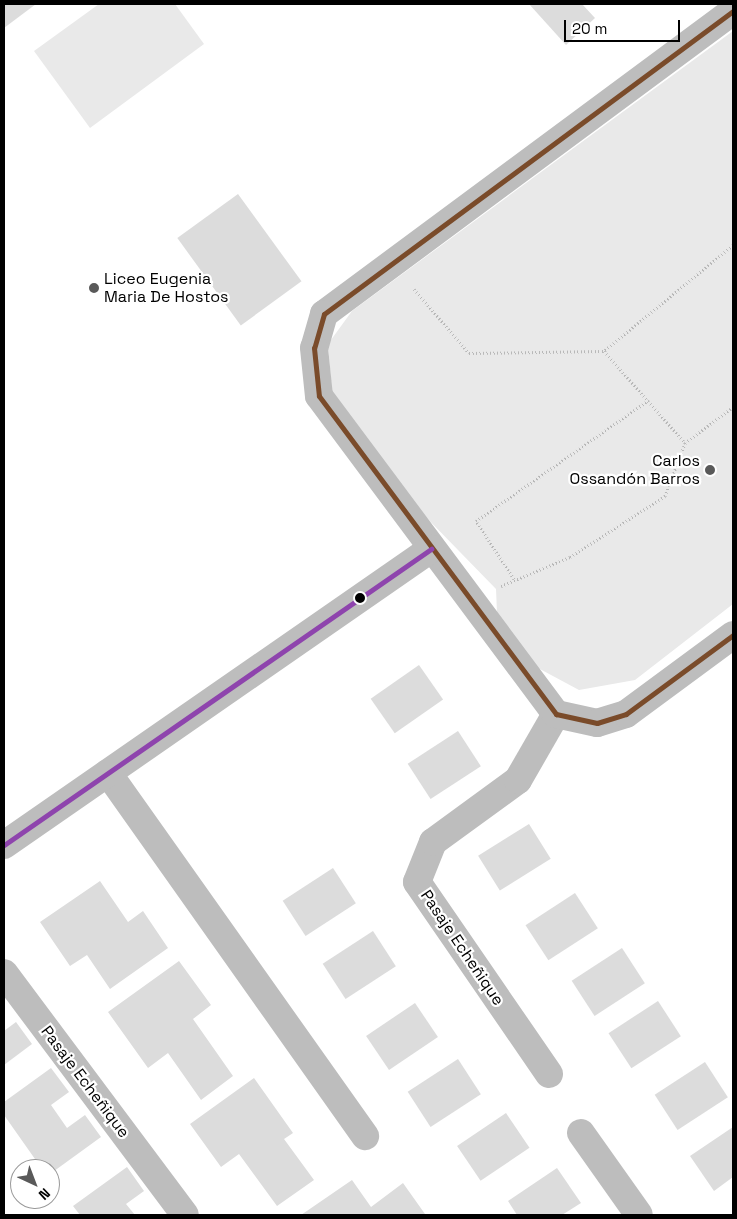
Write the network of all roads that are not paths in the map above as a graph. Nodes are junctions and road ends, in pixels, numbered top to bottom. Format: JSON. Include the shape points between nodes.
{"nodes":[{"id":1,"x":733,"y":11,"type":"edge"},
{"id":2,"x":431,"y":549,"type":"junction"},
{"id":3,"x":733,"y":635,"type":"edge"},
{"id":4,"x":556,"y":714,"type":"junction"},
{"id":5,"x":108,"y":773,"type":"junction"},
{"id":6,"x":4,"y":846,"type":"edge"},
{"id":7,"x":4,"y":972,"type":"edge"},
{"id":8,"x":549,"y":1074,"type":"dead end"},
{"id":9,"x":581,"y":1133,"type":"dead end"},
{"id":10,"x":365,"y":1136,"type":"dead end"},
{"id":11,"x":185,"y":1215,"type":"edge"},
{"id":12,"x":639,"y":1215,"type":"edge"}],
"edges":[{"from":1,"to":2,"type":"street","via":[[324,314],[314,348],[319,396]]},
{"from":2,"to":4,"type":"street"},
{"from":2,"to":5,"type":"street"},
{"from":3,"to":4,"type":"street","via":[[626,714],[597,723]]},
{"from":4,"to":8,"type":"street","name":"Pasaje Echeñique","via":[[518,780],[433,842],[418,882]]},
{"from":5,"to":6,"type":"street"},
{"from":5,"to":10,"type":"street"},
{"from":7,"to":11,"type":"street","name":"Pasaje Echeñique"},
{"from":9,"to":12,"type":"street"}]}
